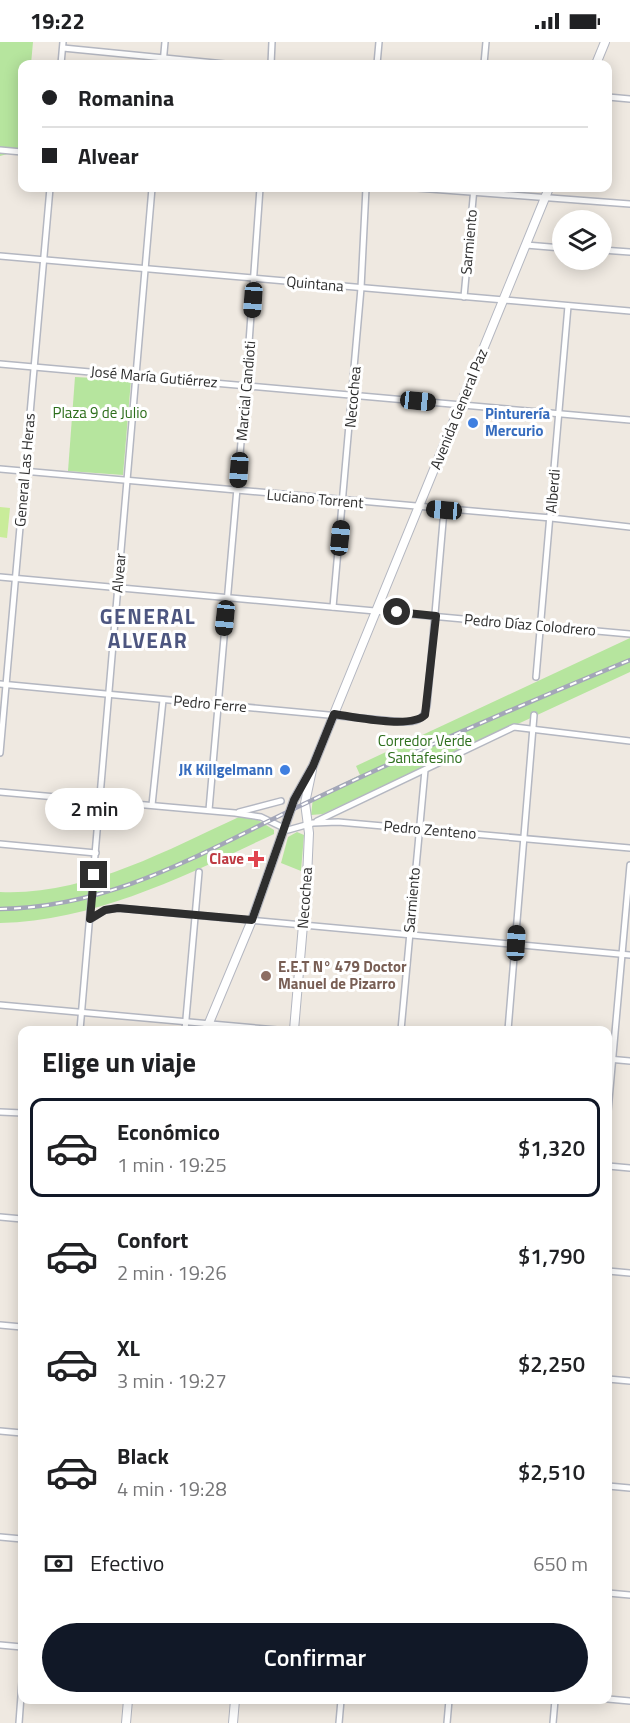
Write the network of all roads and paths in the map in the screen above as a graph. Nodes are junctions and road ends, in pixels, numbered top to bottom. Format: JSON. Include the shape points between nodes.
{"nodes":[{"id":1,"x":165,"y":42,"type":"edge"},
{"id":2,"x":272,"y":42,"type":"edge"},
{"id":3,"x":379,"y":42,"type":"edge"},
{"id":4,"x":486,"y":42,"type":"edge"},
{"id":5,"x":605,"y":42,"type":"edge"},
{"id":6,"x":63,"y":45,"type":"edge"},
{"id":7,"x":61,"y":60,"type":"edge"},
{"id":8,"x":157,"y":60,"type":"edge"},
{"id":9,"x":163,"y":60,"type":"edge"},
{"id":10,"x":271,"y":60,"type":"edge"},
{"id":11,"x":377,"y":60,"type":"edge"},
{"id":12,"x":484,"y":60,"type":"edge"},
{"id":13,"x":598,"y":60,"type":"edge"},
{"id":14,"x":612,"y":97,"type":"edge"},
{"id":15,"x":630,"y":99,"type":"edge"},
{"id":16,"x":0,"y":150,"type":"edge"},
{"id":17,"x":18,"y":152,"type":"edge"},
{"id":18,"x":50,"y":192,"type":"edge"},
{"id":19,"x":153,"y":192,"type":"edge"},
{"id":20,"x":260,"y":192,"type":"edge"},
{"id":21,"x":366,"y":192,"type":"edge"},
{"id":22,"x":473,"y":192,"type":"edge"},
{"id":23,"x":494,"y":192,"type":"edge"},
{"id":24,"x":548,"y":192,"type":"edge"},
{"id":25,"x":546,"y":197,"type":"junction"},
{"id":26,"x":630,"y":204,"type":"edge"},
{"id":27,"x":526,"y":245,"type":"junction"},
{"id":28,"x":552,"y":247,"type":"edge"},
{"id":29,"x":612,"y":251,"type":"edge"},
{"id":30,"x":630,"y":252,"type":"edge"},
{"id":31,"x":0,"y":256,"type":"edge"},
{"id":32,"x":44,"y":260,"type":"junction"},
{"id":33,"x":145,"y":269,"type":"junction"},
{"id":34,"x":255,"y":279,"type":"junction"},
{"id":35,"x":361,"y":288,"type":"junction"},
{"id":36,"x":464,"y":297,"type":"junction"},
{"id":37,"x":504,"y":301,"type":"junction"},
{"id":38,"x":568,"y":306,"type":"junction"},
{"id":39,"x":630,"y":311,"type":"edge"},
{"id":40,"x":0,"y":364,"type":"edge"},
{"id":41,"x":34,"y":367,"type":"junction"},
{"id":42,"x":137,"y":376,"type":"junction"},
{"id":43,"x":246,"y":385,"type":"junction"},
{"id":44,"x":353,"y":395,"type":"junction"},
{"id":45,"x":461,"y":405,"type":"junction"},
{"id":46,"x":560,"y":413,"type":"junction"},
{"id":47,"x":630,"y":420,"type":"edge"},
{"id":48,"x":0,"y":470,"type":"edge"},
{"id":49,"x":25,"y":472,"type":"junction"},
{"id":50,"x":127,"y":481,"type":"junction"},
{"id":51,"x":237,"y":492,"type":"junction"},
{"id":52,"x":343,"y":501,"type":"junction"},
{"id":53,"x":419,"y":508,"type":"junction"},
{"id":54,"x":444,"y":510,"type":"junction"},
{"id":55,"x":551,"y":518,"type":"junction"},
{"id":56,"x":630,"y":528,"type":"edge"},
{"id":57,"x":0,"y":577,"type":"edge"},
{"id":58,"x":16,"y":578,"type":"junction"},
{"id":59,"x":117,"y":587,"type":"junction"},
{"id":60,"x":227,"y":597,"type":"junction"},
{"id":61,"x":333,"y":607,"type":"junction"},
{"id":62,"x":377,"y":610,"type":"junction"},
{"id":63,"x":436,"y":616,"type":"junction"},
{"id":64,"x":541,"y":626,"type":"junction"},
{"id":65,"x":630,"y":634,"type":"edge"},
{"id":66,"x":536,"y":677,"type":"dead end"},
{"id":67,"x":3,"y":684,"type":"edge"},
{"id":68,"x":111,"y":694,"type":"junction"},
{"id":69,"x":163,"y":699,"type":"junction"},
{"id":70,"x":217,"y":704,"type":"junction"},
{"id":71,"x":334,"y":714,"type":"junction"},
{"id":72,"x":534,"y":715,"type":"dead end"},
{"id":73,"x":532,"y":729,"type":"junction"},
{"id":74,"x":630,"y":741,"type":"edge"},
{"id":75,"x":0,"y":753,"type":"edge"},
{"id":76,"x":313,"y":766,"type":"junction"},
{"id":77,"x":425,"y":770,"type":"junction"},
{"id":78,"x":0,"y":792,"type":"edge"},
{"id":79,"x":101,"y":800,"type":"junction"},
{"id":80,"x":281,"y":801,"type":"dead end"},
{"id":81,"x":152,"y":805,"type":"junction"},
{"id":82,"x":209,"y":810,"type":"junction"},
{"id":83,"x":235,"y":813,"type":"junction"},
{"id":84,"x":311,"y":823,"type":"junction"},
{"id":85,"x":285,"y":830,"type":"junction"},
{"id":86,"x":419,"y":830,"type":"junction"},
{"id":87,"x":522,"y":837,"type":"junction"},
{"id":88,"x":0,"y":844,"type":"edge"},
{"id":89,"x":630,"y":848,"type":"edge"},
{"id":90,"x":96,"y":853,"type":"junction"},
{"id":91,"x":630,"y":865,"type":"edge"},
{"id":92,"x":199,"y":872,"type":"dead end"},
{"id":93,"x":195,"y":915,"type":"junction"},
{"id":94,"x":90,"y":919,"type":"junction"},
{"id":95,"x":252,"y":920,"type":"junction"},
{"id":96,"x":304,"y":925,"type":"junction"},
{"id":97,"x":409,"y":934,"type":"junction"},
{"id":98,"x":516,"y":943,"type":"junction"},
{"id":99,"x":621,"y":954,"type":"junction"},
{"id":100,"x":630,"y":955,"type":"edge"},
{"id":101,"x":0,"y":1005,"type":"edge"},
{"id":102,"x":82,"y":1012,"type":"junction"},
{"id":103,"x":186,"y":1021,"type":"junction"},
{"id":104,"x":80,"y":1026,"type":"edge"},
{"id":105,"x":185,"y":1026,"type":"edge"},
{"id":106,"x":204,"y":1026,"type":"edge"},
{"id":107,"x":207,"y":1026,"type":"edge"},
{"id":108,"x":294,"y":1026,"type":"edge"},
{"id":109,"x":401,"y":1026,"type":"edge"},
{"id":110,"x":508,"y":1026,"type":"edge"},
{"id":111,"x":612,"y":1040,"type":"edge"},
{"id":112,"x":612,"y":1059,"type":"edge"},
{"id":113,"x":630,"y":1061,"type":"edge"},
{"id":114,"x":0,"y":1112,"type":"edge"},
{"id":115,"x":18,"y":1113,"type":"edge"},
{"id":116,"x":612,"y":1166,"type":"edge"},
{"id":117,"x":630,"y":1168,"type":"edge"},
{"id":118,"x":0,"y":1217,"type":"edge"},
{"id":119,"x":18,"y":1219,"type":"edge"},
{"id":120,"x":612,"y":1271,"type":"edge"},
{"id":121,"x":630,"y":1273,"type":"edge"},
{"id":122,"x":0,"y":1325,"type":"edge"},
{"id":123,"x":18,"y":1327,"type":"edge"},
{"id":124,"x":612,"y":1379,"type":"edge"},
{"id":125,"x":630,"y":1381,"type":"edge"},
{"id":126,"x":0,"y":1431,"type":"edge"},
{"id":127,"x":18,"y":1433,"type":"edge"},
{"id":128,"x":612,"y":1486,"type":"edge"},
{"id":129,"x":630,"y":1488,"type":"edge"},
{"id":130,"x":0,"y":1537,"type":"edge"},
{"id":131,"x":18,"y":1539,"type":"edge"},
{"id":132,"x":612,"y":1593,"type":"edge"},
{"id":133,"x":630,"y":1595,"type":"edge"},
{"id":134,"x":0,"y":1645,"type":"edge"},
{"id":135,"x":18,"y":1647,"type":"edge"},
{"id":136,"x":612,"y":1699,"type":"edge"},
{"id":137,"x":630,"y":1701,"type":"edge"},
{"id":138,"x":20,"y":1704,"type":"edge"},
{"id":139,"x":128,"y":1704,"type":"edge"},
{"id":140,"x":235,"y":1704,"type":"edge"},
{"id":141,"x":341,"y":1704,"type":"edge"},
{"id":142,"x":449,"y":1704,"type":"edge"},
{"id":143,"x":555,"y":1704,"type":"edge"},
{"id":144,"x":18,"y":1723,"type":"edge"},
{"id":145,"x":126,"y":1723,"type":"edge"},
{"id":146,"x":233,"y":1723,"type":"edge"},
{"id":147,"x":339,"y":1723,"type":"edge"},
{"id":148,"x":447,"y":1723,"type":"edge"},
{"id":149,"x":553,"y":1723,"type":"edge"}],
"edges":[{"from":1,"to":9,"type":"street"},
{"from":2,"to":10,"type":"street"},
{"from":3,"to":11,"type":"street"},
{"from":4,"to":12,"type":"street"},
{"from":5,"to":13,"type":"main road"},
{"from":6,"to":7,"type":"street"},
{"from":6,"to":8,"type":"street"},
{"from":14,"to":15,"type":"street"},
{"from":16,"to":17,"type":"street"},
{"from":18,"to":32,"type":"street","name":"General Las Heras"},
{"from":19,"to":33,"type":"street","name":"Alvear"},
{"from":20,"to":34,"type":"street","name":"Marcial Candioti"},
{"from":21,"to":35,"type":"street","name":"Necochea"},
{"from":22,"to":36,"type":"street","name":"Sarmiento"},
{"from":23,"to":25,"type":"street"},
{"from":24,"to":25,"type":"main road","name":"Avenida General Paz"},
{"from":25,"to":26,"type":"street"},
{"from":25,"to":27,"type":"main road","name":"Avenida General Paz"},
{"from":27,"to":28,"type":"street"},
{"from":27,"to":37,"type":"main road","name":"Avenida General Paz"},
{"from":29,"to":30,"type":"street"},
{"from":31,"to":32,"type":"street","name":"Quintana"},
{"from":32,"to":33,"type":"street","name":"Quintana"},
{"from":32,"to":41,"type":"street","name":"General Las Heras"},
{"from":33,"to":34,"type":"street","name":"Quintana"},
{"from":33,"to":42,"type":"street","name":"Alvear"},
{"from":34,"to":35,"type":"street","name":"Quintana"},
{"from":34,"to":43,"type":"street","name":"Marcial Candioti"},
{"from":35,"to":36,"type":"street","name":"Quintana"},
{"from":35,"to":44,"type":"street","name":"Necochea"},
{"from":36,"to":37,"type":"street","name":"Quintana"},
{"from":37,"to":38,"type":"street","name":"Quintana"},
{"from":37,"to":45,"type":"main road","name":"Avenida General Paz"},
{"from":38,"to":39,"type":"street","name":"Quintana"},
{"from":38,"to":46,"type":"street","name":"Alberdi"},
{"from":40,"to":41,"type":"street","name":"José María Gutiérrez"},
{"from":41,"to":42,"type":"street","name":"José María Gutiérrez"},
{"from":41,"to":49,"type":"street","name":"General Las Heras"},
{"from":42,"to":43,"type":"street","name":"José María Gutiérrez"},
{"from":42,"to":50,"type":"street","name":"Alvear"},
{"from":43,"to":44,"type":"street","name":"José María Gutiérrez"},
{"from":43,"to":51,"type":"street","name":"Marcial Candioti"},
{"from":44,"to":45,"type":"street","name":"José María Gutiérrez"},
{"from":44,"to":52,"type":"street","name":"Necochea"},
{"from":45,"to":46,"type":"street","name":"José María Gutiérrez"},
{"from":45,"to":53,"type":"main road","name":"Avenida General Paz"},
{"from":46,"to":47,"type":"street","name":"José María Gutiérrez"},
{"from":46,"to":55,"type":"street","name":"Alberdi"},
{"from":48,"to":49,"type":"street","name":"Luciano Torrent"},
{"from":49,"to":50,"type":"street","name":"Luciano Torrent"},
{"from":49,"to":58,"type":"street","name":"General Las Heras"},
{"from":50,"to":51,"type":"street","name":"Luciano Torrent"},
{"from":50,"to":59,"type":"street","name":"Alvear"},
{"from":51,"to":52,"type":"street","name":"Luciano Torrent"},
{"from":51,"to":60,"type":"street","name":"Marcial Candioti"},
{"from":52,"to":53,"type":"street","name":"Luciano Torrent"},
{"from":52,"to":61,"type":"street","name":"Necochea"},
{"from":53,"to":54,"type":"street","name":"Luciano Torrent"},
{"from":53,"to":62,"type":"main road","name":"Avenida General Paz"},
{"from":54,"to":55,"type":"street","name":"Luciano Torrent"},
{"from":54,"to":63,"type":"street"},
{"from":55,"to":56,"type":"street","name":"Luciano Torrent"},
{"from":55,"to":64,"type":"street","name":"Alberdi"},
{"from":57,"to":58,"type":"street","name":"Pedro Díaz Colodrero"},
{"from":58,"to":59,"type":"street","name":"Pedro Díaz Colodrero"},
{"from":58,"to":67,"type":"street","name":"General Las Heras"},
{"from":59,"to":60,"type":"street","name":"Pedro Díaz Colodrero"},
{"from":59,"to":68,"type":"street","name":"Alvear"},
{"from":60,"to":61,"type":"street","name":"Pedro Díaz Colodrero"},
{"from":60,"to":70,"type":"street","name":"Marcial Candioti"},
{"from":61,"to":62,"type":"street","name":"Pedro Díaz Colodrero"},
{"from":62,"to":63,"type":"street","name":"Pedro Díaz Colodrero"},
{"from":62,"to":71,"type":"main road","name":"Avenida General Paz"},
{"from":63,"to":64,"type":"street","name":"Pedro Díaz Colodrero"},
{"from":63,"to":71,"type":"street","name":"Pedro Ferre","via":[[427,706],[420,720],[403,722]]},
{"from":64,"to":65,"type":"street","name":"Pedro Díaz Colodrero"},
{"from":64,"to":66,"type":"street","name":"Alberdi"},
{"from":67,"to":68,"type":"street","name":"Pedro Ferre"},
{"from":67,"to":75,"type":"street","name":"General Las Heras"},
{"from":68,"to":69,"type":"street","name":"Pedro Ferre"},
{"from":68,"to":79,"type":"street","name":"Alvear"},
{"from":69,"to":70,"type":"street","name":"Pedro Ferre"},
{"from":69,"to":81,"type":"street"},
{"from":70,"to":71,"type":"street","name":"Pedro Ferre"},
{"from":70,"to":82,"type":"street","name":"Marcial Candioti"},
{"from":71,"to":76,"type":"main road","name":"Avenida General Paz"},
{"from":72,"to":73,"type":"street"},
{"from":73,"to":74,"type":"street"},
{"from":73,"to":77,"type":"street","via":[[514,727]]},
{"from":73,"to":87,"type":"street"},
{"from":76,"to":84,"type":"main road","name":"Necochea","via":[[305,803]]},
{"from":76,"to":85,"type":"main road","name":"Avenida General Paz","via":[[294,800]]},
{"from":77,"to":84,"type":"street"},
{"from":77,"to":86,"type":"street","name":"Sarmiento"},
{"from":78,"to":79,"type":"street"},
{"from":79,"to":81,"type":"street"},
{"from":79,"to":90,"type":"street","name":"Alvear"},
{"from":80,"to":83,"type":"street"},
{"from":81,"to":82,"type":"street"},
{"from":82,"to":83,"type":"street"},
{"from":83,"to":85,"type":"street","via":[[261,817]]},
{"from":84,"to":85,"type":"street","name":"Pedro Zenteno"},
{"from":84,"to":86,"type":"street","name":"Pedro Zenteno"},
{"from":84,"to":96,"type":"main road","name":"Necochea"},
{"from":85,"to":95,"type":"main road","name":"Avenida General Paz"},
{"from":86,"to":87,"type":"street","name":"Pedro Zenteno"},
{"from":86,"to":97,"type":"street","name":"Sarmiento"},
{"from":87,"to":89,"type":"street","name":"Pedro Zenteno"},
{"from":87,"to":98,"type":"street"},
{"from":88,"to":90,"type":"street"},
{"from":90,"to":94,"type":"street","name":"Alvear"},
{"from":91,"to":99,"type":"street"},
{"from":92,"to":93,"type":"street"},
{"from":93,"to":94,"type":"street","via":[[118,908]]},
{"from":93,"to":95,"type":"street"},
{"from":93,"to":103,"type":"street"},
{"from":94,"to":102,"type":"street","name":"Alvear"},
{"from":95,"to":96,"type":"street"},
{"from":95,"to":107,"type":"main road","name":"Avenida General Paz"},
{"from":96,"to":97,"type":"street"},
{"from":96,"to":108,"type":"main road","name":"Necochea"},
{"from":97,"to":98,"type":"street"},
{"from":97,"to":109,"type":"street","name":"Sarmiento"},
{"from":98,"to":99,"type":"street"},
{"from":98,"to":110,"type":"street"},
{"from":99,"to":100,"type":"street"},
{"from":99,"to":111,"type":"street"},
{"from":101,"to":102,"type":"street"},
{"from":102,"to":103,"type":"street"},
{"from":102,"to":104,"type":"street","name":"Alvear"},
{"from":103,"to":105,"type":"street"},
{"from":103,"to":106,"type":"street"},
{"from":112,"to":113,"type":"street"},
{"from":114,"to":115,"type":"street"},
{"from":116,"to":117,"type":"street"},
{"from":118,"to":119,"type":"street"},
{"from":120,"to":121,"type":"street"},
{"from":122,"to":123,"type":"street"},
{"from":124,"to":125,"type":"street"},
{"from":126,"to":127,"type":"street"},
{"from":128,"to":129,"type":"street"},
{"from":130,"to":131,"type":"street"},
{"from":132,"to":133,"type":"street"},
{"from":134,"to":135,"type":"street"},
{"from":136,"to":137,"type":"street"},
{"from":138,"to":144,"type":"street"},
{"from":139,"to":145,"type":"main road"},
{"from":140,"to":146,"type":"main road"},
{"from":141,"to":147,"type":"street"},
{"from":142,"to":148,"type":"street"},
{"from":143,"to":149,"type":"street"}]}
